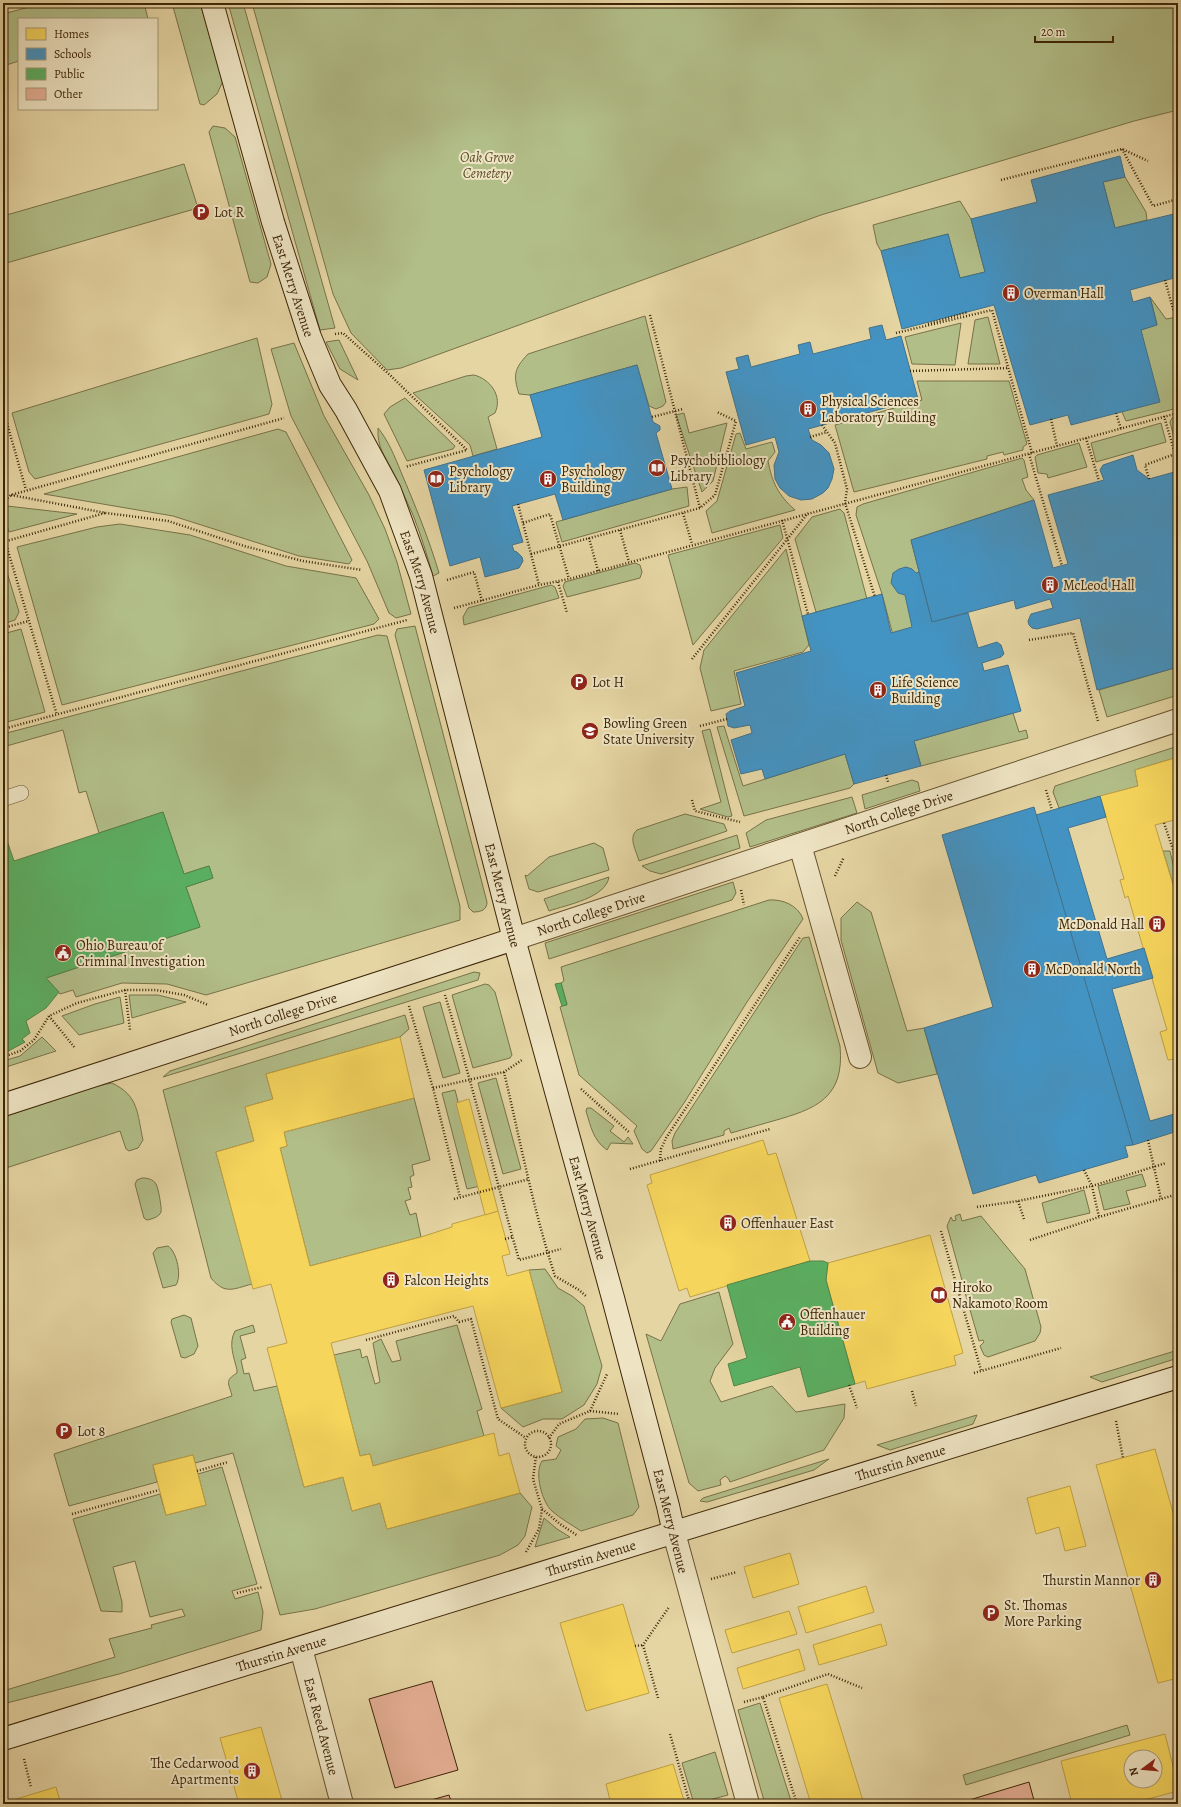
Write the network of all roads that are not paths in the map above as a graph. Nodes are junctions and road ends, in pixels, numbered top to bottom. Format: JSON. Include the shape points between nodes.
{"nodes":[{"id":1,"x":212,"y":3,"type":"edge"},
{"id":2,"x":1178,"y":720,"type":"edge"},
{"id":3,"x":21,"y":793,"type":"dead end"},
{"id":4,"x":3,"y":799,"type":"edge"},
{"id":5,"x":800,"y":845,"type":"junction"},
{"id":6,"x":514,"y":939,"type":"junction"},
{"id":7,"x":860,"y":1057,"type":"dead end"},
{"id":8,"x":3,"y":1105,"type":"edge"},
{"id":9,"x":1178,"y":1377,"type":"edge"},
{"id":10,"x":674,"y":1533,"type":"junction"},
{"id":11,"x":301,"y":1648,"type":"junction"},
{"id":12,"x":3,"y":1739,"type":"edge"},
{"id":13,"x":342,"y":1804,"type":"edge"},
{"id":14,"x":748,"y":1804,"type":"edge"}],
"edges":[{"from":1,"to":6,"type":"street","name":"East Merry Avenue","via":[[272,222],[310,337],[330,385],[390,491],[421,576]]},
{"from":2,"to":5,"type":"street","name":"North College Drive"},
{"from":3,"to":4,"type":"lane"},
{"from":5,"to":6,"type":"street","name":"North College Drive"},
{"from":5,"to":7,"type":"street"},
{"from":6,"to":8,"type":"street","name":"North College Drive"},
{"from":6,"to":10,"type":"street","name":"East Merry Avenue","via":[[613,1298]]},
{"from":9,"to":10,"type":"street","name":"Thurstin Avenue"},
{"from":10,"to":11,"type":"street","name":"Thurstin Avenue"},
{"from":10,"to":14,"type":"street","name":"East Merry Avenue"},
{"from":11,"to":12,"type":"street","name":"Thurstin Avenue"},
{"from":11,"to":13,"type":"street","name":"East Reed Avenue"}]}
